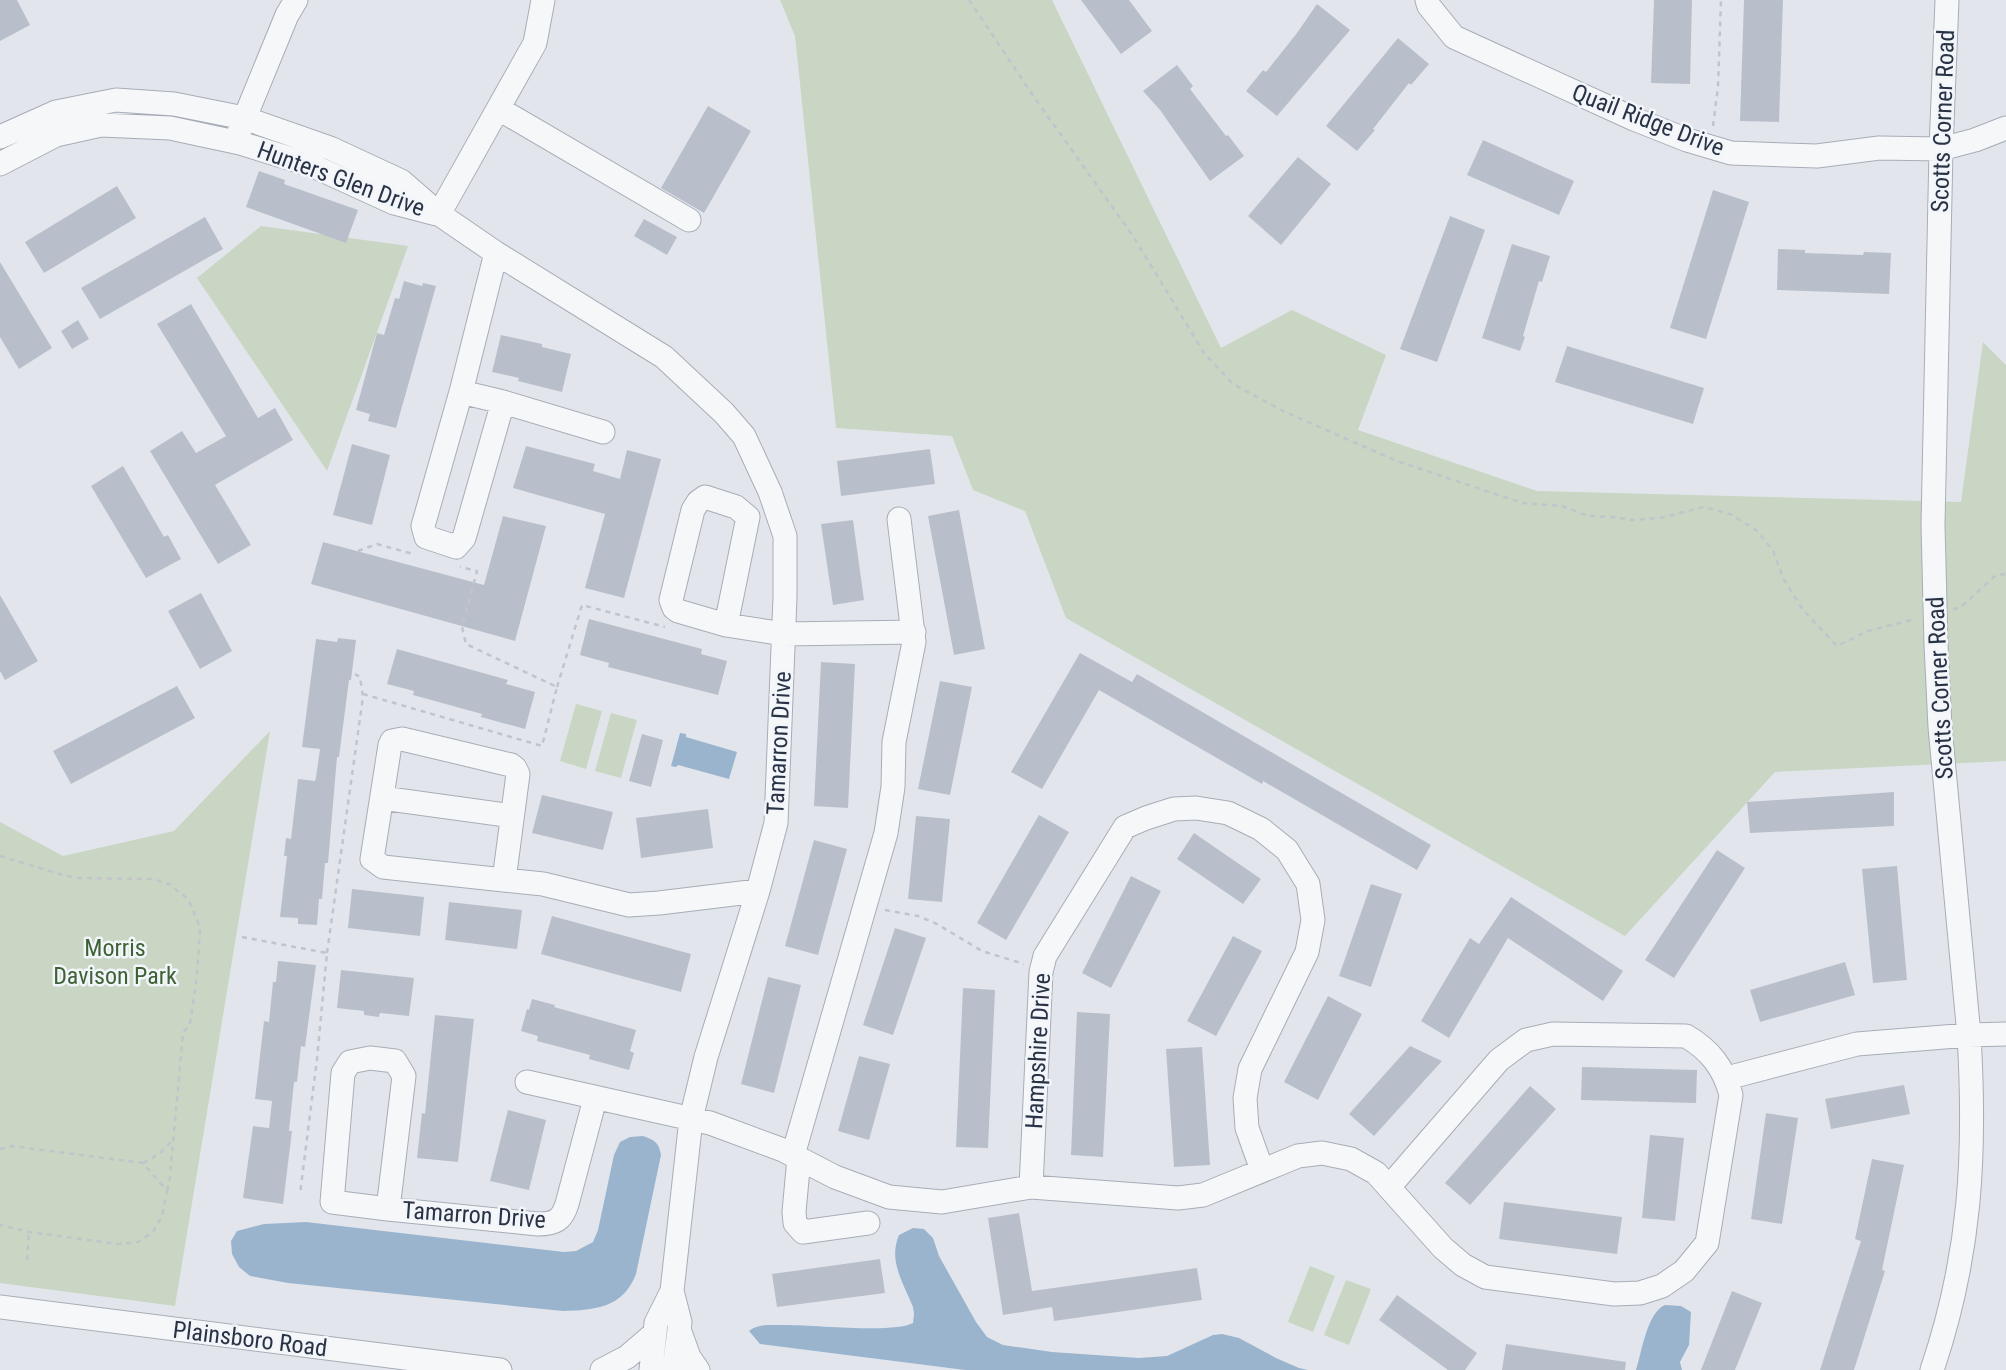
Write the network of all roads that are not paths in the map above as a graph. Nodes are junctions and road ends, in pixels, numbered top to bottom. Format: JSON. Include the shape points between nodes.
{"nodes":[{"id":1,"x":296,"y":0,"type":"edge"},
{"id":2,"x":543,"y":0,"type":"edge"},
{"id":3,"x":1427,"y":0,"type":"edge"},
{"id":4,"x":1947,"y":0,"type":"edge"},
{"id":5,"x":174,"y":104,"type":"junction"},
{"id":6,"x":499,"y":109,"type":"junction"},
{"id":7,"x":244,"y":118,"type":"junction"},
{"id":8,"x":170,"y":128,"type":"junction"},
{"id":9,"x":2006,"y":128,"type":"edge"},
{"id":10,"x":0,"y":137,"type":"edge"},
{"id":11,"x":235,"y":142,"type":"junction"},
{"id":12,"x":1941,"y":149,"type":"junction"},
{"id":13,"x":0,"y":164,"type":"edge"},
{"id":14,"x":439,"y":214,"type":"junction"},
{"id":15,"x":689,"y":220,"type":"dead end"},
{"id":16,"x":496,"y":253,"type":"junction"},
{"id":17,"x":616,"y":329,"type":"joint"},
{"id":18,"x":461,"y":392,"type":"junction"},
{"id":19,"x":503,"y":402,"type":"junction"},
{"id":20,"x":603,"y":432,"type":"dead end"},
{"id":21,"x":899,"y":519,"type":"dead end"},
{"id":22,"x":726,"y":625,"type":"junction"},
{"id":23,"x":914,"y":632,"type":"junction"},
{"id":24,"x":784,"y":634,"type":"junction"},
{"id":25,"x":382,"y":798,"type":"junction"},
{"id":26,"x":512,"y":816,"type":"junction"},
{"id":27,"x":504,"y":880,"type":"junction"},
{"id":28,"x":758,"y":891,"type":"junction"},
{"id":29,"x":2006,"y":1034,"type":"edge"},
{"id":30,"x":1969,"y":1035,"type":"junction"},
{"id":31,"x":1727,"y":1078,"type":"junction"},
{"id":32,"x":527,"y":1082,"type":"dead end"},
{"id":33,"x":595,"y":1099,"type":"junction"},
{"id":34,"x":691,"y":1119,"type":"junction"},
{"id":35,"x":796,"y":1156,"type":"junction"},
{"id":36,"x":1262,"y":1170,"type":"junction"},
{"id":37,"x":1031,"y":1187,"type":"junction"},
{"id":38,"x":1389,"y":1187,"type":"junction"},
{"id":39,"x":388,"y":1209,"type":"junction"},
{"id":40,"x":868,"y":1223,"type":"dead end"},
{"id":41,"x":672,"y":1292,"type":"junction"},
{"id":42,"x":0,"y":1307,"type":"edge"},
{"id":43,"x":679,"y":1329,"type":"junction"},
{"id":44,"x":655,"y":1333,"type":"junction"},
{"id":45,"x":500,"y":1370,"type":"edge"},
{"id":46,"x":602,"y":1370,"type":"edge"},
{"id":47,"x":651,"y":1370,"type":"edge"},
{"id":48,"x":674,"y":1370,"type":"edge"},
{"id":49,"x":698,"y":1370,"type":"edge"},
{"id":50,"x":1932,"y":1370,"type":"edge"}],
"edges":[{"from":1,"to":7,"type":"street"},
{"from":2,"to":6,"type":"street","via":[[536,43]]},
{"from":3,"to":12,"type":"street","name":"Quail Ridge Drive","via":[[1454,37],[1634,119],[1731,153],[1817,156],[1879,148]]},
{"from":4,"to":12,"type":"street","name":"Scotts Corner Road"},
{"from":5,"to":7,"type":"street","name":"Hunters Glen Drive"},
{"from":5,"to":8,"type":"street"},
{"from":5,"to":10,"type":"street","name":"Hunters Glen Drive","via":[[116,100],[56,112]]},
{"from":6,"to":14,"type":"street"},
{"from":6,"to":15,"type":"street"},
{"from":7,"to":11,"type":"street"},
{"from":7,"to":14,"type":"street","name":"Hunters Glen Drive","via":[[330,148],[401,181]]},
{"from":8,"to":11,"type":"street","name":"Hunters Glen Drive"},
{"from":8,"to":13,"type":"street","name":"Hunters Glen Drive","via":[[101,125],[56,135]]},
{"from":9,"to":12,"type":"street","name":"Quail Ridge Drive"},
{"from":11,"to":14,"type":"street","name":"Hunters Glen Drive","via":[[311,164],[394,203]]},
{"from":12,"to":30,"type":"street","name":"Scotts Corner Road","via":[[1933,525],[1936,682]]},
{"from":14,"to":16,"type":"street","name":"Hunters Glen Drive"},
{"from":16,"to":17,"type":"street","name":"Hunters Glen Drive"},
{"from":16,"to":18,"type":"street"},
{"from":17,"to":24,"type":"street","name":"Tamarron Drive","via":[[664,357],[744,436],[785,536]]},
{"from":18,"to":19,"type":"street"},
{"from":18,"to":19,"type":"street","via":[[423,526],[426,537],[456,547],[464,538]]},
{"from":19,"to":20,"type":"street"},
{"from":21,"to":23,"type":"street"},
{"from":22,"to":22,"type":"street","via":[[678,611],[671,600],[693,510],[705,497],[736,507],[748,517]]},
{"from":22,"to":24,"type":"street"},
{"from":23,"to":24,"type":"street"},
{"from":23,"to":35,"type":"street","via":[[894,742],[886,833]]},
{"from":24,"to":28,"type":"street","name":"Tamarron Drive","via":[[776,823]]},
{"from":25,"to":26,"type":"street"},
{"from":25,"to":26,"type":"street","via":[[390,745],[402,739],[511,765],[518,774]]},
{"from":25,"to":27,"type":"street","via":[[372,859],[378,865]]},
{"from":26,"to":27,"type":"street"},
{"from":27,"to":28,"type":"street","via":[[543,884],[629,905]]},
{"from":28,"to":34,"type":"street","name":"Tamarron Drive"},
{"from":29,"to":30,"type":"street"},
{"from":30,"to":31,"type":"street","via":[[1857,1044]]},
{"from":30,"to":50,"type":"street","name":"Scotts Corner Road","via":[[1972,1167],[1966,1232],[1957,1284]]},
{"from":31,"to":38,"type":"street","via":[[1703,1046],[1686,1036],[1553,1034],[1526,1041],[1499,1060]]},
{"from":31,"to":38,"type":"street","via":[[1731,1095],[1707,1243],[1684,1271],[1662,1286],[1615,1294],[1485,1277],[1443,1248]]},
{"from":32,"to":33,"type":"street"},
{"from":33,"to":34,"type":"street"},
{"from":33,"to":39,"type":"street","name":"Tamarron Drive","via":[[568,1204],[559,1220],[538,1224]]},
{"from":34,"to":35,"type":"street"},
{"from":34,"to":41,"type":"street","name":"Tamarron Drive"},
{"from":35,"to":37,"type":"street","via":[[889,1197],[942,1202]]},
{"from":35,"to":40,"type":"street","via":[[795,1223],[803,1232]]},
{"from":36,"to":37,"type":"street","via":[[1203,1195],[1178,1198]]},
{"from":36,"to":37,"type":"street","name":"Hampshire Drive","via":[[1247,1128],[1245,1098],[1250,1069],[1307,952],[1313,920],[1308,884],[1287,850],[1261,830],[1228,813],[1196,808],[1174,810],[1125,827],[1045,956]]},
{"from":36,"to":38,"type":"street","via":[[1298,1156],[1322,1153],[1352,1158]]},
{"from":39,"to":39,"type":"street","name":"Tamarron Drive","via":[[332,1202],[343,1073],[351,1062],[370,1058],[395,1061],[404,1076]]},
{"from":41,"to":43,"type":"street","name":"Tamarron Drive"},
{"from":41,"to":44,"type":"street","name":"Tamarron Drive"},
{"from":42,"to":45,"type":"street","name":"Plainsboro Road"},
{"from":43,"to":48,"type":"street","name":"Tamarron Drive"},
{"from":43,"to":49,"type":"street"},
{"from":44,"to":46,"type":"street","via":[[627,1357]]},
{"from":44,"to":47,"type":"street","name":"Tamarron Drive"}]}
